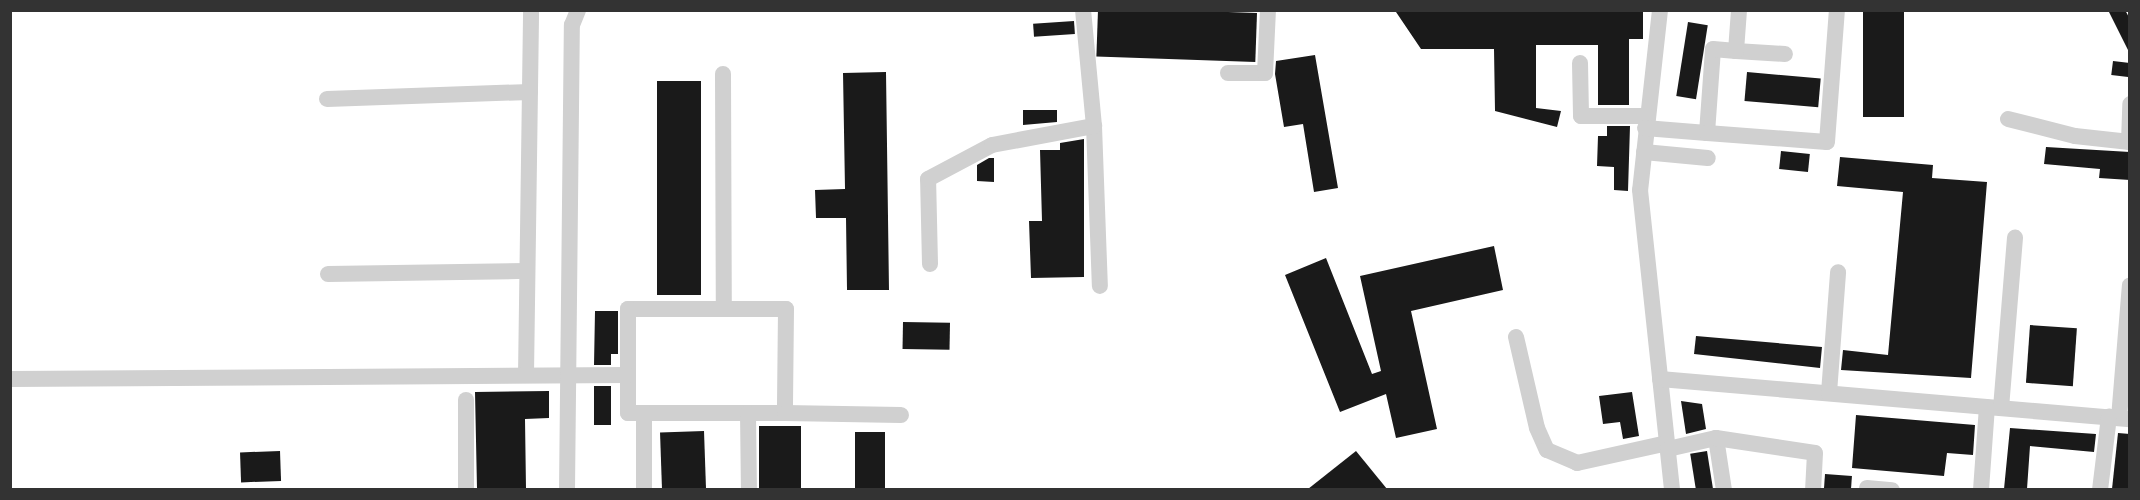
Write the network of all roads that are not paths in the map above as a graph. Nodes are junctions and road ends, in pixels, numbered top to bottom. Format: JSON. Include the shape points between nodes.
{"nodes":[{"id":1,"x":531,"y":10,"type":"edge"},
{"id":2,"x":578,"y":10,"type":"edge"},
{"id":3,"x":1083,"y":10,"type":"edge"},
{"id":4,"x":1268,"y":10,"type":"edge"},
{"id":5,"x":1660,"y":10,"type":"edge"},
{"id":6,"x":1739,"y":10,"type":"edge"},
{"id":7,"x":1837,"y":10,"type":"edge"},
{"id":8,"x":1736,"y":51,"type":"junction"},
{"id":9,"x":1785,"y":54,"type":"dead end"},
{"id":10,"x":1580,"y":63,"type":"dead end"},
{"id":11,"x":1228,"y":73,"type":"dead end"},
{"id":12,"x":723,"y":74,"type":"dead end"},
{"id":13,"x":530,"y":92,"type":"junction"},
{"id":14,"x":327,"y":99,"type":"dead end"},
{"id":15,"x":2130,"y":104,"type":"edge"},
{"id":16,"x":2008,"y":119,"type":"dead end"},
{"id":17,"x":1646,"y":122,"type":"junction"},
{"id":18,"x":1094,"y":126,"type":"junction"},
{"id":19,"x":1707,"y":133,"type":"junction"},
{"id":20,"x":2129,"y":142,"type":"edge"},
{"id":21,"x":1644,"y":152,"type":"junction"},
{"id":22,"x":1708,"y":158,"type":"dead end"},
{"id":23,"x":2015,"y":238,"type":"dead end"},
{"id":24,"x":930,"y":264,"type":"dead end"},
{"id":25,"x":527,"y":271,"type":"junction"},
{"id":26,"x":1838,"y":272,"type":"dead end"},
{"id":27,"x":328,"y":274,"type":"dead end"},
{"id":28,"x":2130,"y":285,"type":"edge"},
{"id":29,"x":1100,"y":286,"type":"dead end"},
{"id":30,"x":724,"y":309,"type":"junction"},
{"id":31,"x":1516,"y":337,"type":"dead end"},
{"id":32,"x":526,"y":375,"type":"junction"},
{"id":33,"x":568,"y":375,"type":"junction"},
{"id":34,"x":628,"y":375,"type":"junction"},
{"id":35,"x":10,"y":379,"type":"edge"},
{"id":36,"x":1660,"y":379,"type":"junction"},
{"id":37,"x":1829,"y":393,"type":"junction"},
{"id":38,"x":466,"y":400,"type":"dead end"},
{"id":39,"x":1994,"y":408,"type":"junction"},
{"id":40,"x":644,"y":413,"type":"junction"},
{"id":41,"x":748,"y":413,"type":"junction"},
{"id":42,"x":785,"y":413,"type":"junction"},
{"id":43,"x":901,"y":415,"type":"dead end"},
{"id":44,"x":2119,"y":418,"type":"edge"},
{"id":45,"x":1716,"y":438,"type":"junction"},
{"id":46,"x":1668,"y":446,"type":"junction"},
{"id":47,"x":1867,"y":488,"type":"edge"},
{"id":48,"x":466,"y":489,"type":"edge"},
{"id":49,"x":567,"y":489,"type":"edge"},
{"id":50,"x":644,"y":489,"type":"edge"},
{"id":51,"x":749,"y":489,"type":"edge"},
{"id":52,"x":1672,"y":489,"type":"edge"},
{"id":53,"x":1724,"y":489,"type":"edge"},
{"id":54,"x":1813,"y":489,"type":"edge"},
{"id":55,"x":1892,"y":489,"type":"edge"},
{"id":56,"x":1981,"y":489,"type":"edge"},
{"id":57,"x":2100,"y":489,"type":"edge"}],
"edges":[{"from":1,"to":13,"type":"street"},
{"from":2,"to":33,"type":"street","via":[[572,25]]},
{"from":3,"to":18,"type":"street"},
{"from":4,"to":11,"type":"street","via":[[1265,73]]},
{"from":5,"to":17,"type":"street"},
{"from":6,"to":8,"type":"street"},
{"from":7,"to":19,"type":"street","via":[[1827,142]]},
{"from":8,"to":9,"type":"street"},
{"from":8,"to":19,"type":"street","via":[[1713,49]]},
{"from":10,"to":17,"type":"street","via":[[1581,116]]},
{"from":12,"to":30,"type":"street"},
{"from":13,"to":14,"type":"street"},
{"from":13,"to":25,"type":"street"},
{"from":15,"to":20,"type":"street"},
{"from":16,"to":20,"type":"street","via":[[2075,136]]},
{"from":17,"to":19,"type":"street"},
{"from":17,"to":21,"type":"street"},
{"from":18,"to":24,"type":"street","via":[[992,145],[928,179]]},
{"from":18,"to":29,"type":"street"},
{"from":21,"to":22,"type":"street"},
{"from":21,"to":36,"type":"street","via":[[1641,190]]},
{"from":23,"to":39,"type":"street"},
{"from":25,"to":27,"type":"street"},
{"from":25,"to":32,"type":"street"},
{"from":26,"to":37,"type":"street"},
{"from":28,"to":44,"type":"street"},
{"from":30,"to":34,"type":"street","via":[[628,309]]},
{"from":30,"to":42,"type":"street","via":[[786,309]]},
{"from":31,"to":46,"type":"street","via":[[1537,428],[1547,450],[1577,463]]},
{"from":32,"to":33,"type":"street"},
{"from":32,"to":35,"type":"street"},
{"from":33,"to":34,"type":"street"},
{"from":33,"to":49,"type":"street"},
{"from":34,"to":40,"type":"street","via":[[628,413]]},
{"from":36,"to":37,"type":"street"},
{"from":36,"to":46,"type":"street"},
{"from":37,"to":39,"type":"street"},
{"from":38,"to":48,"type":"street"},
{"from":39,"to":44,"type":"street"},
{"from":39,"to":56,"type":"street"},
{"from":40,"to":41,"type":"street"},
{"from":40,"to":50,"type":"street"},
{"from":41,"to":42,"type":"street"},
{"from":41,"to":51,"type":"street"},
{"from":42,"to":43,"type":"street"},
{"from":44,"to":57,"type":"street"},
{"from":45,"to":46,"type":"street"},
{"from":45,"to":53,"type":"street"},
{"from":45,"to":54,"type":"street","via":[[1815,453]]},
{"from":46,"to":52,"type":"street"},
{"from":47,"to":55,"type":"street"}]}
